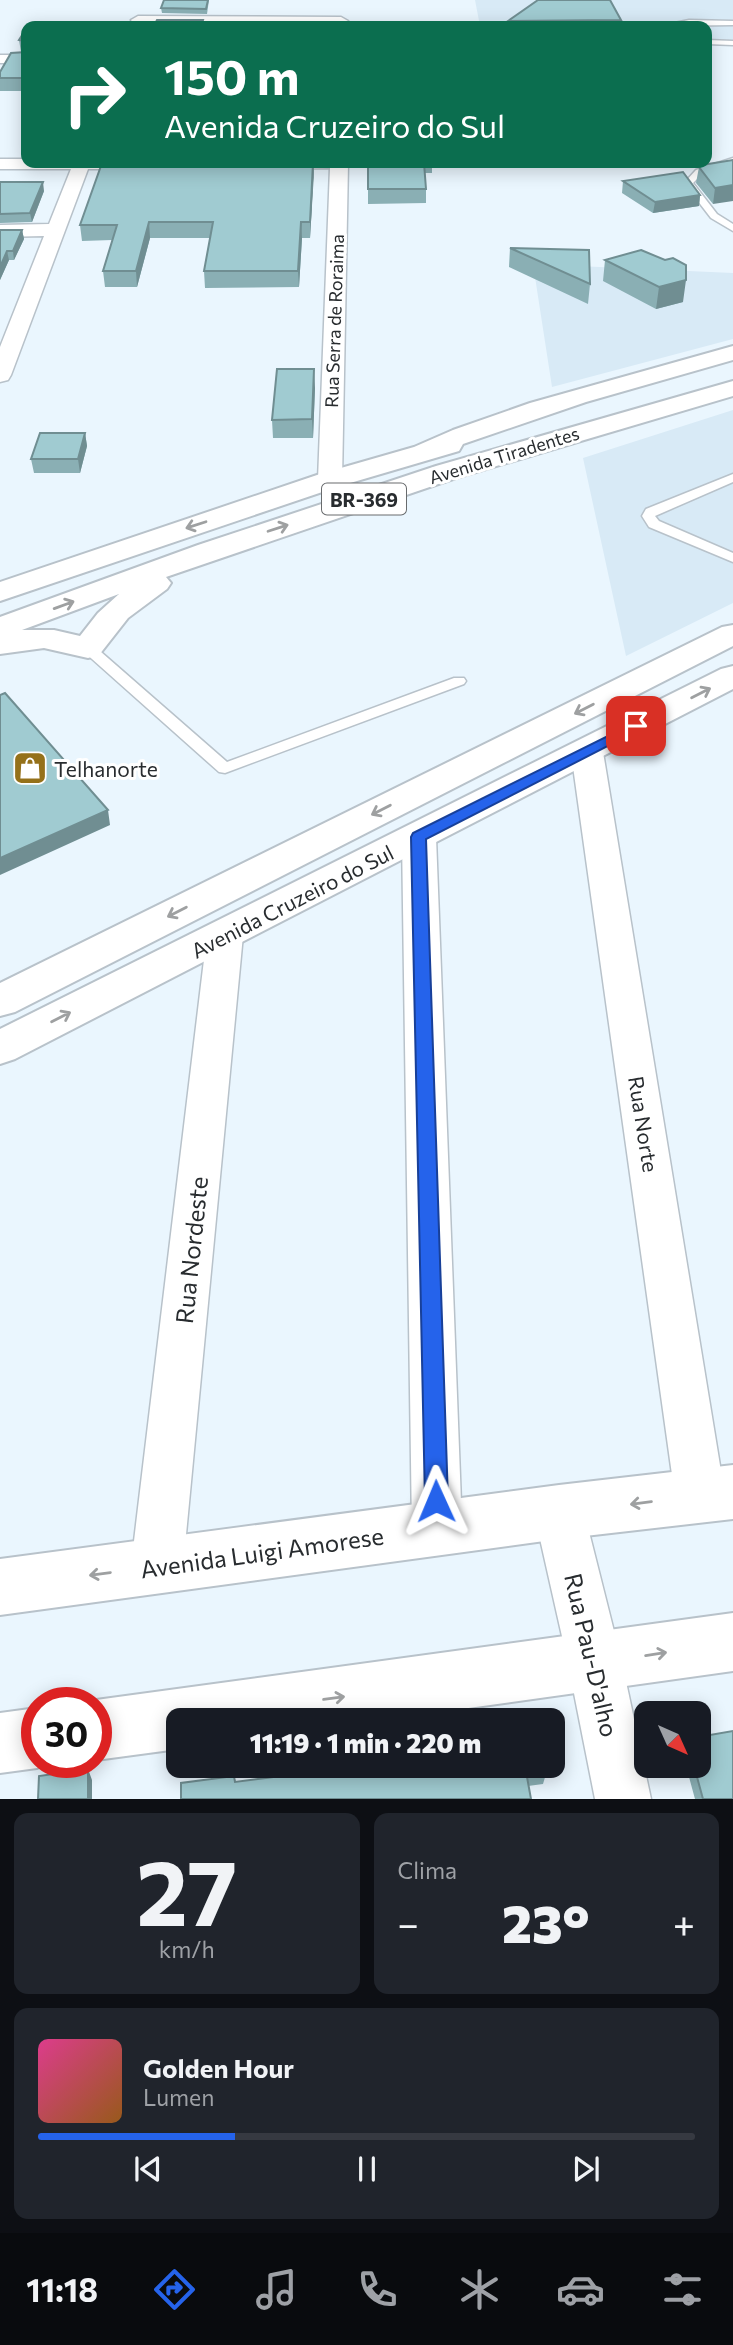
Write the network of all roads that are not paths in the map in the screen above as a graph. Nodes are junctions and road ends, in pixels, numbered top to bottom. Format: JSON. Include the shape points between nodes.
{"nodes":[{"id":1,"x":138,"y":19,"type":"edge"},
{"id":2,"x":341,"y":19,"type":"edge"},
{"id":3,"x":712,"y":23,"type":"edge"},
{"id":4,"x":733,"y":23,"type":"edge"},
{"id":5,"x":712,"y":43,"type":"edge"},
{"id":6,"x":733,"y":43,"type":"edge"},
{"id":7,"x":21,"y":59,"type":"edge"},
{"id":8,"x":1,"y":61,"type":"edge"},
{"id":9,"x":733,"y":162,"type":"edge"},
{"id":10,"x":0,"y":164,"type":"edge"},
{"id":11,"x":21,"y":164,"type":"edge"},
{"id":12,"x":80,"y":168,"type":"edge"},
{"id":13,"x":339,"y":168,"type":"edge"},
{"id":14,"x":733,"y":228,"type":"edge"},
{"id":15,"x":56,"y":230,"type":"junction"},
{"id":16,"x":0,"y":231,"type":"edge"},
{"id":17,"x":26,"y":309,"type":"junction"},
{"id":18,"x":0,"y":310,"type":"edge"},
{"id":19,"x":733,"y":353,"type":"edge"},
{"id":20,"x":2,"y":364,"type":"edge"},
{"id":21,"x":733,"y":371,"type":"edge"},
{"id":22,"x":733,"y":388,"type":"edge"},
{"id":23,"x":733,"y":404,"type":"edge"},
{"id":24,"x":410,"y":456,"type":"junction"},
{"id":25,"x":446,"y":472,"type":"junction"},
{"id":26,"x":733,"y":478,"type":"edge"},
{"id":27,"x":330,"y":480,"type":"junction"},
{"id":28,"x":208,"y":551,"type":"junction"},
{"id":29,"x":733,"y":558,"type":"edge"},
{"id":30,"x":0,"y":592,"type":"edge"},
{"id":31,"x":0,"y":628,"type":"edge"},
{"id":32,"x":733,"y":634,"type":"edge"},
{"id":33,"x":0,"y":644,"type":"edge"},
{"id":34,"x":88,"y":648,"type":"junction"},
{"id":35,"x":733,"y":676,"type":"edge"},
{"id":36,"x":459,"y":681,"type":"dead end"},
{"id":37,"x":587,"y":752,"type":"junction"},
{"id":38,"x":419,"y":837,"type":"junction"},
{"id":39,"x":225,"y":935,"type":"junction"},
{"id":40,"x":0,"y":1001,"type":"edge"},
{"id":41,"x":0,"y":1048,"type":"edge"},
{"id":42,"x":717,"y":1494,"type":"edge"},
{"id":43,"x":559,"y":1512,"type":"junction"},
{"id":44,"x":437,"y":1529,"type":"junction"},
{"id":45,"x":157,"y":1566,"type":"junction"},
{"id":46,"x":0,"y":1587,"type":"edge"},
{"id":47,"x":733,"y":1642,"type":"edge"},
{"id":48,"x":595,"y":1663,"type":"junction"},
{"id":49,"x":112,"y":1728,"type":"edge"},
{"id":50,"x":21,"y":1740,"type":"edge"},
{"id":51,"x":0,"y":1743,"type":"edge"},
{"id":52,"x":623,"y":1799,"type":"edge"}],
"edges":[{"from":1,"to":2,"type":"street","via":[[261,15]]},
{"from":3,"to":4,"type":"lane"},
{"from":5,"to":6,"type":"lane"},
{"from":7,"to":8,"type":"street"},
{"from":9,"to":14,"type":"lane","via":[[699,173],[688,183],[714,216]]},
{"from":10,"to":11,"type":"street"},
{"from":12,"to":15,"type":"street"},
{"from":13,"to":27,"type":"street","name":"Rua Serra de Roraima"},
{"from":15,"to":16,"type":"street"},
{"from":15,"to":17,"type":"street"},
{"from":17,"to":18,"type":"street"},
{"from":17,"to":20,"type":"street"},
{"from":19,"to":24,"type":"main road","via":[[502,420]]},
{"from":21,"to":24,"type":"main road","name":"Avenida Tiradentes","number":"BR-369"},
{"from":22,"to":25,"type":"main road","name":"Avenida Tiradentes","number":"BR-369"},
{"from":23,"to":25,"type":"main road"},
{"from":24,"to":27,"type":"main road","name":"Avenida Tiradentes","number":"BR-369"},
{"from":28,"to":25,"type":"main road","name":"Avenida Tiradentes","number":"BR-369","one_way":true},
{"from":26,"to":29,"type":"lane","via":[[648,516],[654,524]]},
{"from":27,"to":30,"type":"main road","name":"Avenida Tiradentes","number":"BR-369","one_way":true},
{"from":31,"to":28,"type":"main road","name":"Avenida Tiradentes","number":"BR-369","one_way":true},
{"from":28,"to":34,"type":"main road","via":[[131,598]]},
{"from":32,"to":40,"type":"main road","name":"Avenida Cruzeiro do Sul","one_way":true},
{"from":33,"to":34,"type":"main road","via":[[56,638]]},
{"from":34,"to":36,"type":"lane","via":[[225,768]]},
{"from":37,"to":35,"type":"main road","name":"Avenida Cruzeiro do Sul","one_way":true},
{"from":37,"to":38,"type":"main road","name":"Avenida Cruzeiro do Sul"},
{"from":37,"to":42,"type":"street","name":"Rua Norte"},
{"from":38,"to":39,"type":"main road","name":"Avenida Cruzeiro do Sul"},
{"from":38,"to":44,"type":"street"},
{"from":41,"to":39,"type":"main road","name":"Avenida Cruzeiro do Sul","one_way":true},
{"from":39,"to":45,"type":"street","name":"Rua Nordeste"},
{"from":42,"to":43,"type":"main road","name":"Avenida Luigi Amorese","one_way":true},
{"from":43,"to":44,"type":"main road","name":"Avenida Luigi Amorese"},
{"from":43,"to":48,"type":"street","name":"Rua Pau-D'alho"},
{"from":44,"to":45,"type":"main road","name":"Avenida Luigi Amorese"},
{"from":45,"to":46,"type":"main road","name":"Avenida Luigi Amorese","one_way":true},
{"from":48,"to":47,"type":"main road","one_way":true},
{"from":49,"to":48,"type":"main road","one_way":true},
{"from":48,"to":52,"type":"street","name":"Rua Pau-D'alho"},
{"from":50,"to":51,"type":"main road"}]}
